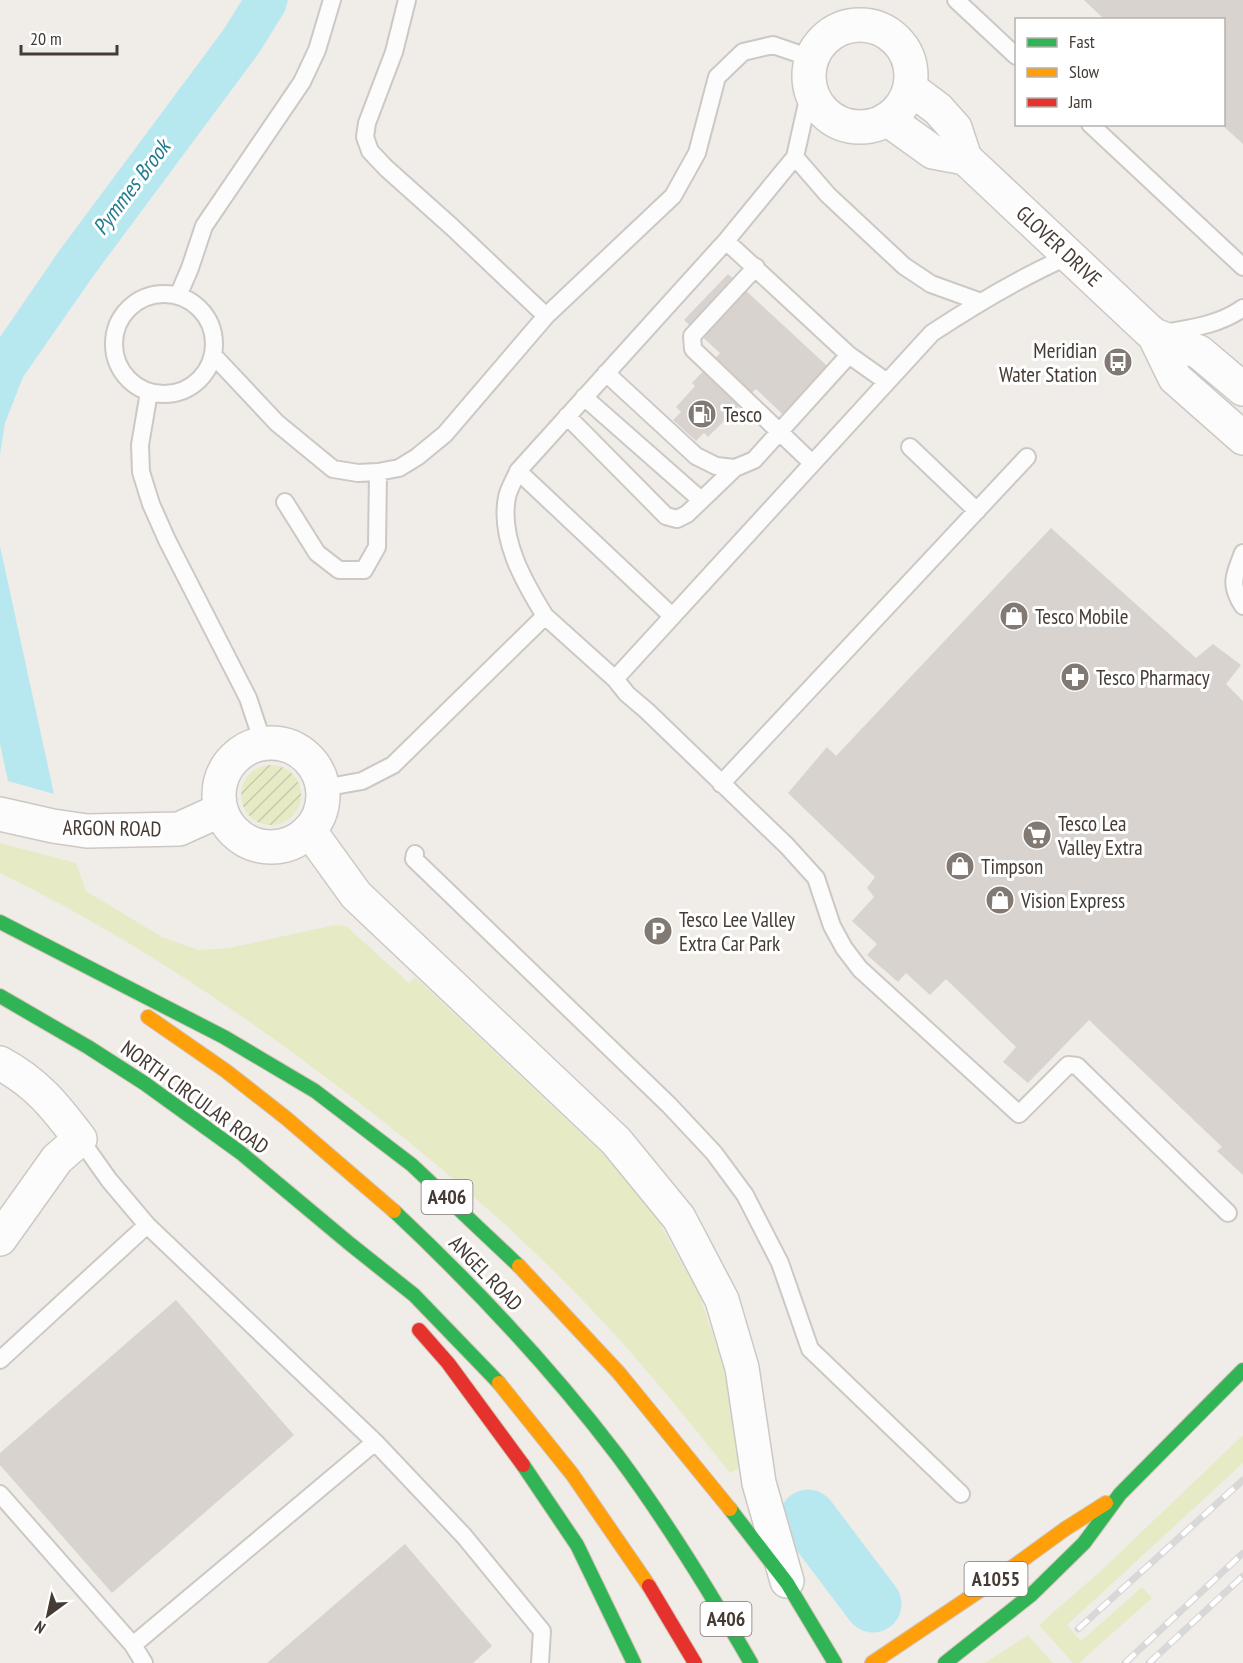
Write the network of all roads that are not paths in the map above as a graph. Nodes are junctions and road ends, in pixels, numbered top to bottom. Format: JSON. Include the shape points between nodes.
{"nodes":[{"id":1,"x":332,"y":0,"type":"edge"},
{"id":2,"x":407,"y":0,"type":"edge"},
{"id":3,"x":957,"y":0,"type":"edge"},
{"id":4,"x":1015,"y":54,"type":"edge"},
{"id":5,"x":811,"y":74,"type":"junction"},
{"id":6,"x":909,"y":88,"type":"junction"},
{"id":7,"x":887,"y":119,"type":"junction"},
{"id":8,"x":1092,"y":126,"type":"edge"},
{"id":9,"x":795,"y":157,"type":"junction"},
{"id":10,"x":965,"y":158,"type":"junction"},
{"id":11,"x":726,"y":241,"type":"junction"},
{"id":12,"x":1070,"y":256,"type":"junction"},
{"id":13,"x":756,"y":267,"type":"junction"},
{"id":14,"x":1243,"y":267,"type":"edge"},
{"id":15,"x":178,"y":296,"type":"junction"},
{"id":16,"x":981,"y":302,"type":"junction"},
{"id":17,"x":1243,"y":308,"type":"edge"},
{"id":18,"x":546,"y":316,"type":"junction"},
{"id":19,"x":1154,"y":334,"type":"junction"},
{"id":20,"x":213,"y":355,"type":"junction"},
{"id":21,"x":849,"y":355,"type":"junction"},
{"id":22,"x":606,"y":373,"type":"junction"},
{"id":23,"x":887,"y":382,"type":"junction"},
{"id":24,"x":1243,"y":389,"type":"edge"},
{"id":25,"x":149,"y":392,"type":"junction"},
{"id":26,"x":584,"y":397,"type":"junction"},
{"id":27,"x":567,"y":416,"type":"junction"},
{"id":28,"x":778,"y":432,"type":"junction"},
{"id":29,"x":1243,"y":438,"type":"edge"},
{"id":30,"x":910,"y":447,"type":"dead end"},
{"id":31,"x":1028,"y":457,"type":"dead end"},
{"id":32,"x":812,"y":463,"type":"junction"},
{"id":33,"x":735,"y":468,"type":"junction"},
{"id":34,"x":518,"y":471,"type":"junction"},
{"id":35,"x":378,"y":472,"type":"junction"},
{"id":36,"x":701,"y":500,"type":"junction"},
{"id":37,"x":285,"y":502,"type":"dead end"},
{"id":38,"x":977,"y":511,"type":"junction"},
{"id":39,"x":1243,"y":553,"type":"edge"},
{"id":40,"x":1243,"y":606,"type":"edge"},
{"id":41,"x":671,"y":615,"type":"junction"},
{"id":42,"x":546,"y":616,"type":"junction"},
{"id":43,"x":615,"y":679,"type":"junction"},
{"id":44,"x":263,"y":743,"type":"junction"},
{"id":45,"x":721,"y":784,"type":"junction"},
{"id":46,"x":322,"y":788,"type":"junction"},
{"id":47,"x":221,"y":810,"type":"junction"},
{"id":48,"x":0,"y":814,"type":"edge"},
{"id":49,"x":309,"y":830,"type":"junction"},
{"id":50,"x":415,"y":854,"type":"dead end"},
{"id":51,"x":0,"y":922,"type":"edge"},
{"id":52,"x":50,"y":948,"type":"junction"},
{"id":53,"x":0,"y":996,"type":"edge"},
{"id":54,"x":0,"y":1063,"type":"edge"},
{"id":55,"x":80,"y":1139,"type":"junction"},
{"id":56,"x":1228,"y":1213,"type":"dead end"},
{"id":57,"x":147,"y":1225,"type":"junction"},
{"id":58,"x":0,"y":1239,"type":"edge"},
{"id":59,"x":354,"y":1249,"type":"junction"},
{"id":60,"x":391,"y":1296,"type":"dead end"},
{"id":61,"x":413,"y":1323,"type":"dead end"},
{"id":62,"x":0,"y":1360,"type":"edge"},
{"id":63,"x":1243,"y":1370,"type":"edge"},
{"id":64,"x":375,"y":1442,"type":"junction"},
{"id":65,"x":0,"y":1494,"type":"edge"},
{"id":66,"x":961,"y":1494,"type":"dead end"},
{"id":67,"x":1120,"y":1494,"type":"junction"},
{"id":68,"x":767,"y":1540,"type":"junction"},
{"id":69,"x":787,"y":1583,"type":"joint"},
{"id":70,"x":133,"y":1645,"type":"junction"},
{"id":71,"x":632,"y":1660,"type":"edge"},
{"id":72,"x":144,"y":1663,"type":"edge"},
{"id":73,"x":540,"y":1663,"type":"edge"},
{"id":74,"x":695,"y":1663,"type":"edge"},
{"id":75,"x":751,"y":1663,"type":"edge"},
{"id":76,"x":835,"y":1663,"type":"edge"},
{"id":77,"x":872,"y":1663,"type":"edge"},
{"id":78,"x":945,"y":1663,"type":"edge"}],
"edges":[{"from":1,"to":15,"type":"lane","via":[[302,82],[204,225]]},
{"from":2,"to":18,"type":"lane","via":[[394,52],[367,123],[365,137],[370,151]]},
{"from":3,"to":4,"type":"lane"},
{"from":5,"to":6,"type":"street","via":[[818,45],[843,27],[859,24],[888,33],[903,50],[911,72]]},
{"from":5,"to":7,"type":"street","via":[[819,107],[833,120],[850,126],[870,126]]},
{"from":5,"to":9,"type":"lane"},
{"from":5,"to":18,"type":"lane","via":[[773,45],[743,52],[717,77],[697,153],[673,196]]},
{"from":6,"to":7,"type":"street","via":[[902,106]]},
{"from":6,"to":10,"type":"street","name":"GLOVER DRIVE","via":[[938,109],[955,128]]},
{"from":7,"to":10,"type":"street","via":[[933,152]]},
{"from":8,"to":14,"type":"lane"},
{"from":9,"to":11,"type":"lane"},
{"from":9,"to":16,"type":"lane","via":[[828,195],[904,266],[931,284]]},
{"from":10,"to":12,"type":"street","name":"GLOVER DRIVE"},
{"from":11,"to":13,"type":"lane"},
{"from":11,"to":22,"type":"lane"},
{"from":12,"to":16,"type":"lane","via":[[1034,271]]},
{"from":12,"to":19,"type":"street","name":"GLOVER DRIVE"},
{"from":13,"to":21,"type":"lane"},
{"from":13,"to":28,"type":"lane","via":[[691,341],[693,349]]},
{"from":15,"to":20,"type":"lane","via":[[202,312],[211,327]]},
{"from":15,"to":25,"type":"lane","via":[[150,296],[137,302],[124,314],[115,332],[115,354],[124,376]]},
{"from":16,"to":23,"type":"lane","via":[[932,333]]},
{"from":17,"to":19,"type":"lane","via":[[1214,323]]},
{"from":18,"to":35,"type":"lane","via":[[445,434],[399,468]]},
{"from":19,"to":24,"type":"street","name":"GLOVER DRIVE","via":[[1199,352]]},
{"from":19,"to":29,"type":"street","name":"GLOVER DRIVE","via":[[1175,378]]},
{"from":20,"to":25,"type":"lane","via":[[206,372],[183,391]]},
{"from":20,"to":35,"type":"lane","via":[[278,423],[333,469]]},
{"from":21,"to":23,"type":"lane"},
{"from":21,"to":28,"type":"lane"},
{"from":22,"to":26,"type":"lane"},
{"from":22,"to":33,"type":"lane","via":[[696,456],[716,466]]},
{"from":23,"to":32,"type":"lane"},
{"from":25,"to":44,"type":"lane","via":[[141,435],[141,472],[151,504],[248,698]]},
{"from":26,"to":27,"type":"lane"},
{"from":26,"to":36,"type":"lane"},
{"from":27,"to":34,"type":"lane"},
{"from":27,"to":36,"type":"lane","via":[[666,516],[676,519],[687,514]]},
{"from":28,"to":32,"type":"lane"},
{"from":28,"to":33,"type":"lane","via":[[754,460]]},
{"from":30,"to":38,"type":"lane"},
{"from":31,"to":38,"type":"lane"},
{"from":32,"to":41,"type":"lane"},
{"from":33,"to":36,"type":"lane"},
{"from":34,"to":41,"type":"lane"},
{"from":34,"to":42,"type":"lane","via":[[507,497],[507,530],[515,561]]},
{"from":35,"to":37,"type":"lane","via":[[377,547],[364,570],[339,570],[317,553]]},
{"from":38,"to":45,"type":"lane"},
{"from":39,"to":40,"type":"lane","via":[[1233,588]]},
{"from":41,"to":43,"type":"lane"},
{"from":42,"to":43,"type":"lane"},
{"from":42,"to":46,"type":"lane","via":[[393,765],[362,781]]},
{"from":43,"to":45,"type":"lane"},
{"from":44,"to":46,"type":"street","via":[[280,743],[302,753],[318,772]]},
{"from":44,"to":47,"type":"street","via":[[243,751],[227,767],[221,780]]},
{"from":45,"to":56,"type":"lane","via":[[816,878],[832,926],[861,969],[1019,1114],[1068,1065],[1077,1066]]},
{"from":46,"to":49,"type":"street","via":[[318,818]]},
{"from":47,"to":48,"type":"street","name":"ARGON ROAD","via":[[179,829],[87,831]]},
{"from":47,"to":49,"type":"street","via":[[238,835],[259,845],[282,845]]},
{"from":49,"to":68,"type":"street","via":[[356,895],[616,1141],[679,1218],[722,1300],[742,1368]]},
{"from":50,"to":66,"type":"lane","via":[[414,860],[714,1153],[745,1195],[764,1230],[794,1297],[810,1349]]},
{"from":51,"to":52,"type":"main road","number":"A406"},
{"from":52,"to":68,"type":"main road","number":"A406","via":[[224,1037],[315,1091],[412,1165],[507,1253]]},
{"from":52,"to":75,"type":"main road","name":"ANGEL ROAD","number":"A406","via":[[306,1133],[446,1260],[528,1346],[598,1429],[664,1520]]},
{"from":53,"to":59,"type":"main road","name":"NORTH CIRCULAR ROAD","number":"A406","via":[[153,1088],[228,1143]]},
{"from":54,"to":55,"type":"street","via":[[22,1075],[54,1104]]},
{"from":55,"to":57,"type":"lane"},
{"from":55,"to":58,"type":"street","via":[[57,1159]]},
{"from":57,"to":62,"type":"lane"},
{"from":57,"to":64,"type":"lane"},
{"from":59,"to":60,"type":"main road"},
{"from":59,"to":74,"type":"main road","number":"A406","via":[[422,1302],[533,1425],[607,1521]]},
{"from":61,"to":71,"type":"main road","via":[[508,1443],[577,1545]]},
{"from":63,"to":67,"type":"main road","number":"A1055"},
{"from":64,"to":70,"type":"lane"},
{"from":64,"to":73,"type":"lane","via":[[464,1536],[542,1631]]},
{"from":65,"to":70,"type":"lane"},
{"from":67,"to":77,"type":"main road","number":"A1055"},
{"from":67,"to":78,"type":"main road","number":"A1055","via":[[1084,1543],[1031,1595]]},
{"from":68,"to":69,"type":"street"},
{"from":69,"to":76,"type":"main road"},
{"from":70,"to":72,"type":"lane"}]}
